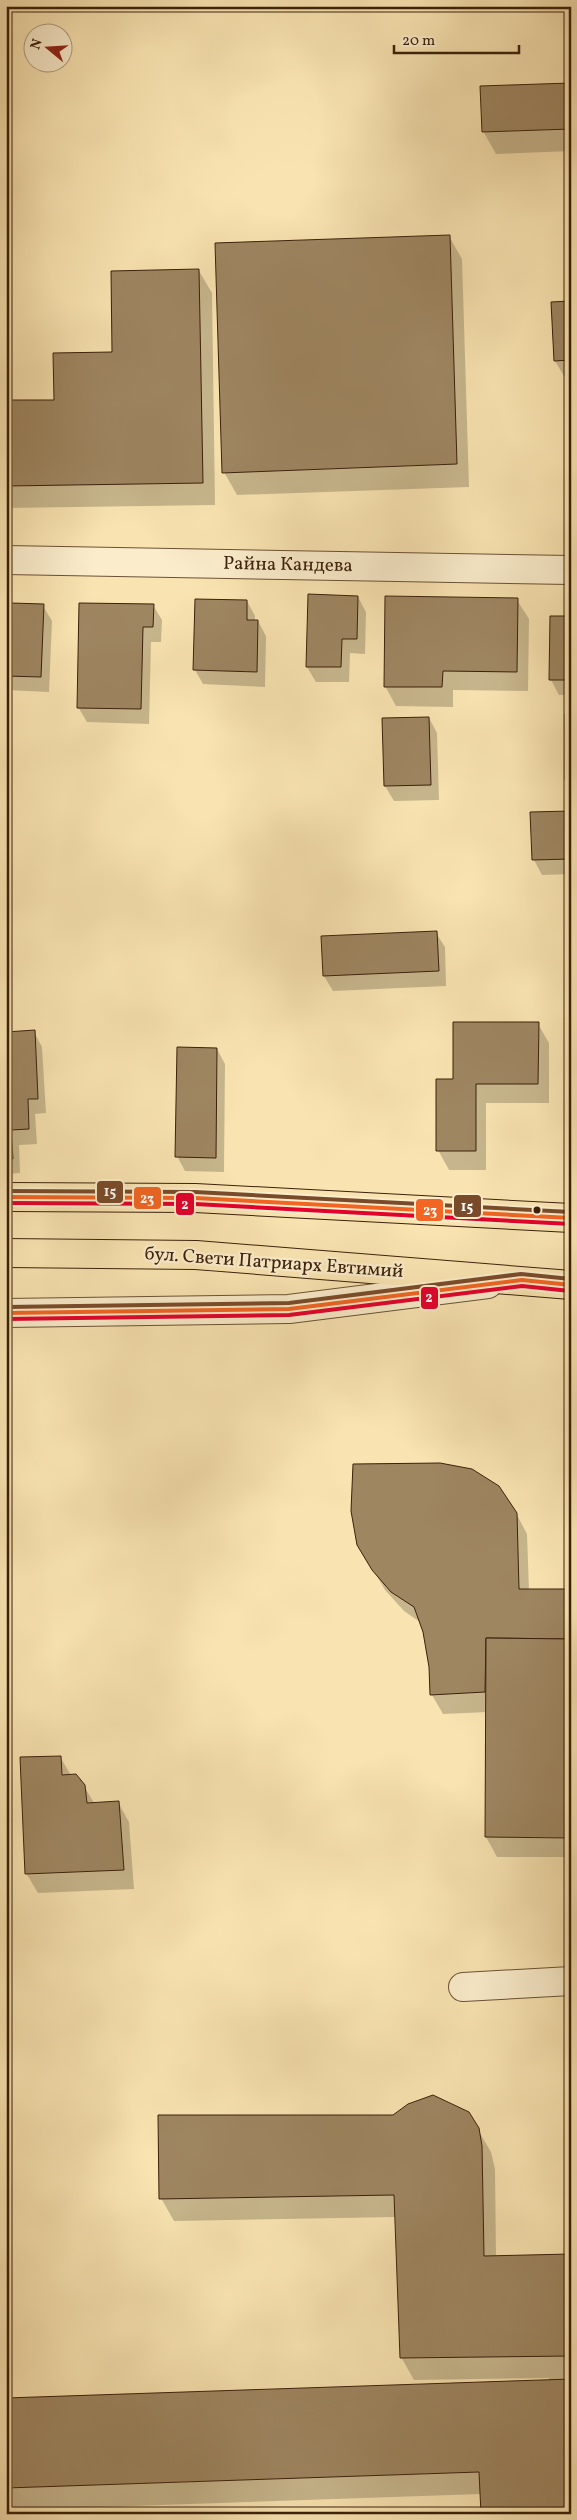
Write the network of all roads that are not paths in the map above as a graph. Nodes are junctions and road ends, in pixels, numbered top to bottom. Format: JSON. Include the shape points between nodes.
{"nodes":[{"id":1,"x":6,"y":560,"type":"edge"},
{"id":2,"x":571,"y":570,"type":"edge"},
{"id":3,"x":6,"y":1197,"type":"edge"},
{"id":4,"x":571,"y":1218,"type":"edge"},
{"id":5,"x":6,"y":1253,"type":"edge"},
{"id":6,"x":522,"y":1280,"type":"junction"},
{"id":7,"x":571,"y":1285,"type":"edge"},
{"id":8,"x":6,"y":1313,"type":"edge"},
{"id":9,"x":571,"y":1981,"type":"edge"},
{"id":10,"x":463,"y":1987,"type":"dead end"}],
"edges":[{"from":1,"to":2,"type":"street","name":"Райна Кандева"},
{"from":3,"to":4,"type":"main road","via":[[195,1198]]},
{"from":5,"to":6,"type":"main road","name":"бул. Свети Патриарх Евтимий","via":[[196,1255]]},
{"from":6,"to":7,"type":"main road","name":"бул. Свети Патриарх Евтимий"},
{"from":6,"to":8,"type":"street","via":[[289,1309]]},
{"from":9,"to":10,"type":"street"}]}
